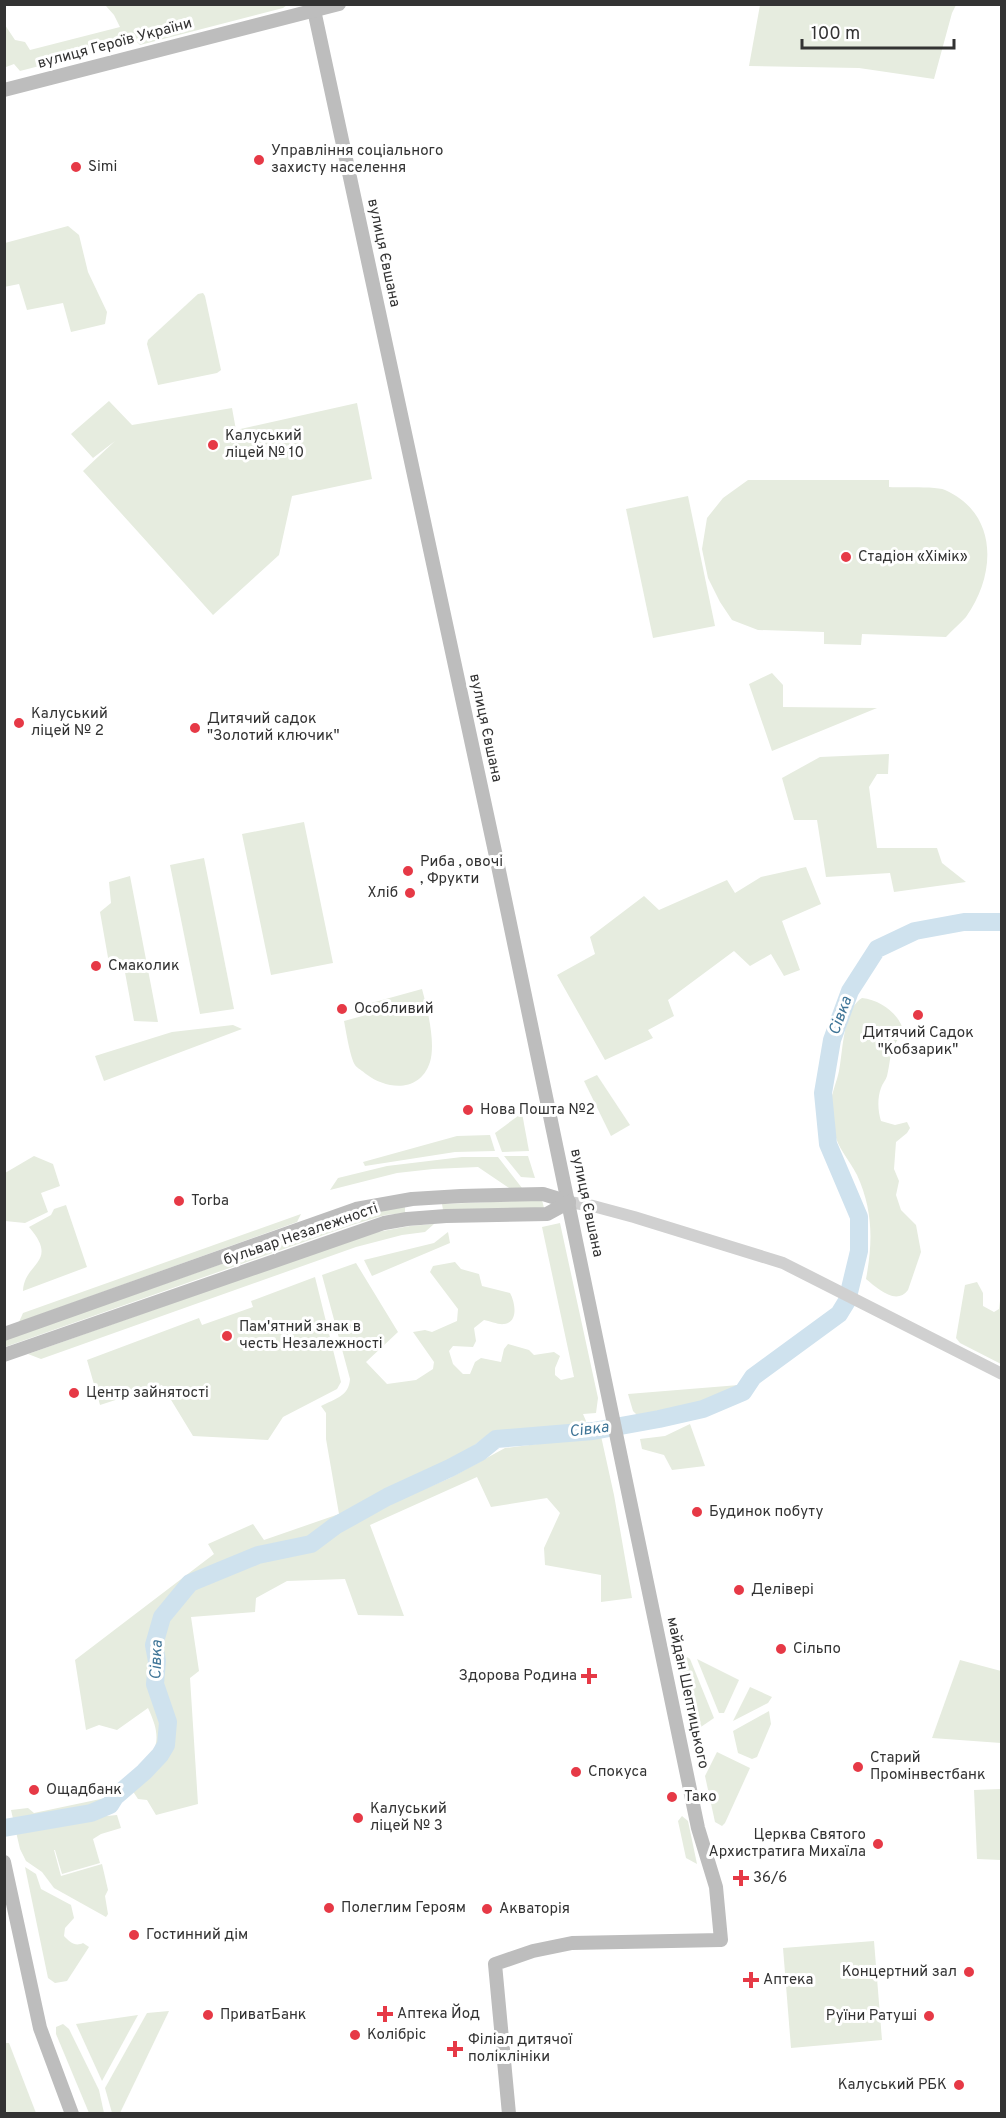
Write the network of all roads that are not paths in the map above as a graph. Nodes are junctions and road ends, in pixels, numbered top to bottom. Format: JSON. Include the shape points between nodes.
{"nodes":[{"id":1,"x":339,"y":4,"type":"edge"},
{"id":2,"x":314,"y":10,"type":"junction"},
{"id":3,"x":4,"y":90,"type":"edge"},
{"id":4,"x":569,"y":1202,"type":"junction"},
{"id":5,"x":4,"y":1334,"type":"edge"},
{"id":6,"x":4,"y":1355,"type":"edge"},
{"id":7,"x":1002,"y":1374,"type":"edge"},
{"id":8,"x":619,"y":1453,"type":"joint"},
{"id":9,"x":4,"y":1862,"type":"edge"},
{"id":10,"x":72,"y":2114,"type":"edge"},
{"id":11,"x":509,"y":2114,"type":"edge"}],
"edges":[{"from":1,"to":2,"type":"main road","name":"вулиця Героїв України"},
{"from":2,"to":3,"type":"main road","name":"вулиця Героїв України"},
{"from":2,"to":4,"type":"main road","name":"вулиця Євшана"},
{"from":4,"to":5,"type":"main road","name":"бульвар Незалежності","via":[[532,1194],[412,1199],[368,1206]]},
{"from":4,"to":6,"type":"main road","name":"бульвар Незалежності","via":[[547,1214],[446,1216],[384,1223]]},
{"from":4,"to":7,"type":"street","via":[[603,1208],[783,1263]]},
{"from":4,"to":8,"type":"main road","name":"вулиця Євшана"},
{"from":8,"to":11,"type":"main road","name":"майдан Шептицького","via":[[698,1828],[716,1887],[721,1940],[572,1943],[495,1964]]},
{"from":9,"to":10,"type":"main road","via":[[40,2028]]}]}
